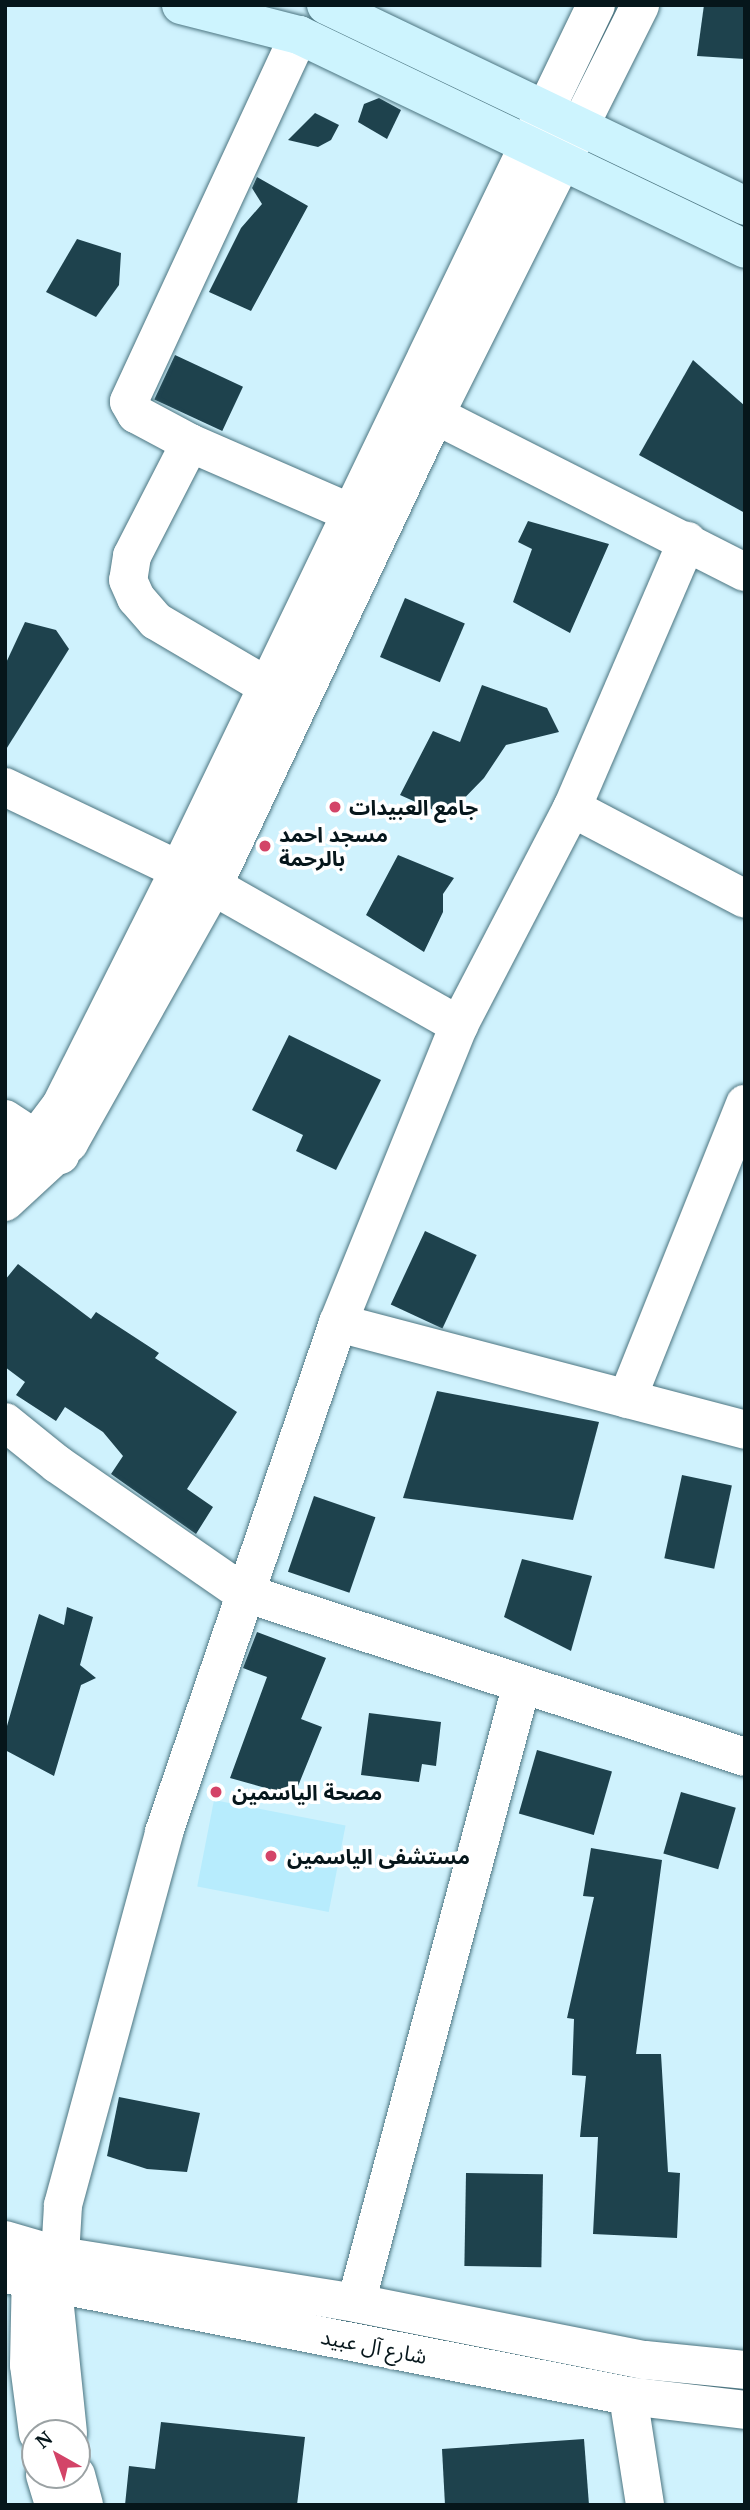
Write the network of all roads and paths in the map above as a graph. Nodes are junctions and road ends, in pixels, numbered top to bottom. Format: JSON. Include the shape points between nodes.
{"nodes":[{"id":1,"x":181,"y":5,"type":"edge"},
{"id":2,"x":326,"y":5,"type":"edge"},
{"id":3,"x":596,"y":5,"type":"edge"},
{"id":4,"x":640,"y":5,"type":"edge"},
{"id":5,"x":299,"y":35,"type":"junction"},
{"id":6,"x":545,"y":111,"type":"junction"},
{"id":7,"x":581,"y":128,"type":"junction"},
{"id":8,"x":529,"y":148,"type":"junction"},
{"id":9,"x":564,"y":164,"type":"junction"},
{"id":10,"x":745,"y":206,"type":"edge"},
{"id":11,"x":745,"y":249,"type":"edge"},
{"id":12,"x":435,"y":415,"type":"junction"},
{"id":13,"x":190,"y":443,"type":"junction"},
{"id":14,"x":351,"y":513,"type":"junction"},
{"id":15,"x":687,"y":541,"type":"junction"},
{"id":16,"x":745,"y":572,"type":"edge"},
{"id":17,"x":268,"y":687,"type":"junction"},
{"id":18,"x":5,"y":787,"type":"edge"},
{"id":19,"x":572,"y":808,"type":"junction"},
{"id":20,"x":179,"y":870,"type":"junction"},
{"id":21,"x":214,"y":886,"type":"junction"},
{"id":22,"x":745,"y":899,"type":"edge"},
{"id":23,"x":460,"y":1025,"type":"junction"},
{"id":24,"x":745,"y":1104,"type":"edge"},
{"id":25,"x":34,"y":1137,"type":"edge"},
{"id":26,"x":5,"y":1164,"type":"edge"},
{"id":27,"x":5,"y":1202,"type":"edge"},
{"id":28,"x":338,"y":1323,"type":"junction"},
{"id":29,"x":627,"y":1399,"type":"junction"},
{"id":30,"x":5,"y":1422,"type":"edge"},
{"id":31,"x":745,"y":1430,"type":"edge"},
{"id":32,"x":242,"y":1592,"type":"junction"},
{"id":33,"x":521,"y":1687,"type":"junction"},
{"id":34,"x":745,"y":1757,"type":"edge"},
{"id":35,"x":32,"y":2264,"type":"edge"},
{"id":36,"x":356,"y":2303,"type":"junction"},
{"id":37,"x":745,"y":2370,"type":"edge"},
{"id":38,"x":628,"y":2396,"type":"junction"},
{"id":39,"x":745,"y":2410,"type":"edge"},
{"id":40,"x":36,"y":2419,"type":"edge"},
{"id":41,"x":65,"y":2419,"type":"edge"},
{"id":42,"x":645,"y":2505,"type":"edge"}],
"edges":[{"from":1,"to":5,"type":"main road"},
{"from":2,"to":6,"type":"main road"},
{"from":3,"to":6,"type":"street"},
{"from":4,"to":7,"type":"street"},
{"from":5,"to":8,"type":"main road"},
{"from":5,"to":13,"type":"street","via":[[130,402],[136,414]]},
{"from":6,"to":7,"type":"main road"},
{"from":6,"to":8,"type":"street"},
{"from":7,"to":9,"type":"street"},
{"from":7,"to":10,"type":"main road"},
{"from":8,"to":9,"type":"main road"},
{"from":8,"to":14,"type":"street"},
{"from":9,"to":11,"type":"main road"},
{"from":9,"to":12,"type":"street"},
{"from":12,"to":15,"type":"street"},
{"from":12,"to":21,"type":"street"},
{"from":13,"to":14,"type":"street"},
{"from":13,"to":17,"type":"street","via":[[132,556],[128,580],[136,598],[156,621]]},
{"from":14,"to":17,"type":"street"},
{"from":15,"to":16,"type":"street"},
{"from":15,"to":19,"type":"street"},
{"from":17,"to":20,"type":"street"},
{"from":18,"to":20,"type":"street"},
{"from":19,"to":22,"type":"street"},
{"from":19,"to":23,"type":"street"},
{"from":20,"to":21,"type":"street"},
{"from":20,"to":25,"type":"street","via":[[60,1107]]},
{"from":21,"to":23,"type":"street"},
{"from":21,"to":25,"type":"street","via":[[83,1122]]},
{"from":23,"to":28,"type":"street"},
{"from":24,"to":29,"type":"street"},
{"from":25,"to":26,"type":"street"},
{"from":25,"to":27,"type":"street"},
{"from":28,"to":29,"type":"street"},
{"from":28,"to":32,"type":"street"},
{"from":29,"to":31,"type":"street"},
{"from":30,"to":32,"type":"street","via":[[57,1464]]},
{"from":32,"to":33,"type":"street"},
{"from":32,"to":35,"type":"street","via":[[163,1832],[63,2205]]},
{"from":33,"to":34,"type":"street"},
{"from":33,"to":36,"type":"street"},
{"from":35,"to":36,"type":"street","name":"شارع آل عبيد"},
{"from":35,"to":38,"type":"street","name":"شارع آل عبيد"},
{"from":35,"to":40,"type":"street","via":[[29,2365]]},
{"from":35,"to":41,"type":"street"},
{"from":36,"to":37,"type":"street","name":"شارع آل عبيد","via":[[645,2360]]},
{"from":38,"to":39,"type":"street","name":"شارع آل عبيد"},
{"from":38,"to":42,"type":"street"}]}
